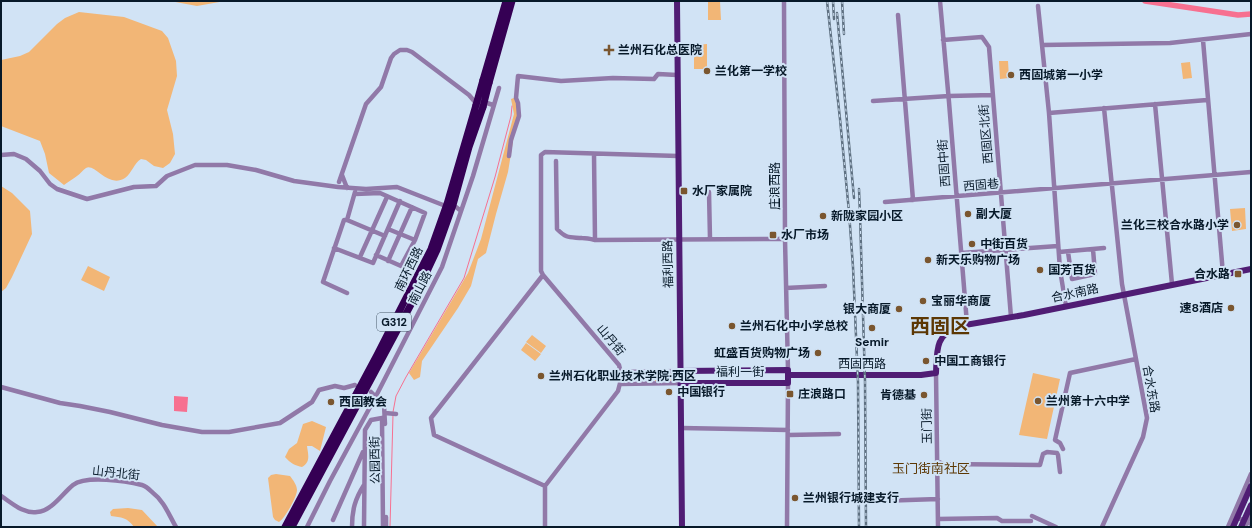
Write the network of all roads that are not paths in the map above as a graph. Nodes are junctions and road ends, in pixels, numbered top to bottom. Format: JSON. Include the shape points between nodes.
{"nodes":[{"id":1,"x":506,"y":1,"type":"edge"},
{"id":2,"x":512,"y":1,"type":"edge"},
{"id":3,"x":677,"y":1,"type":"edge"},
{"id":4,"x":784,"y":1,"type":"edge"},
{"id":5,"x":940,"y":1,"type":"edge"},
{"id":6,"x":1038,"y":6,"type":"dead end"},
{"id":7,"x":898,"y":15,"type":"dead end"},
{"id":8,"x":1251,"y":34,"type":"edge"},
{"id":9,"x":943,"y":40,"type":"junction"},
{"id":10,"x":1203,"y":40,"type":"junction"},
{"id":11,"x":1042,"y":44,"type":"junction"},
{"id":12,"x":677,"y":75,"type":"junction"},
{"id":13,"x":486,"y":81,"type":"junction"},
{"id":14,"x":499,"y":88,"type":"dead end"},
{"id":15,"x":993,"y":95,"type":"junction"},
{"id":16,"x":949,"y":96,"type":"junction"},
{"id":17,"x":904,"y":99,"type":"junction"},
{"id":18,"x":1207,"y":100,"type":"junction"},
{"id":19,"x":873,"y":101,"type":"dead end"},
{"id":20,"x":494,"y":104,"type":"junction"},
{"id":21,"x":1155,"y":104,"type":"junction"},
{"id":22,"x":480,"y":106,"type":"junction"},
{"id":23,"x":1104,"y":108,"type":"junction"},
{"id":24,"x":1049,"y":113,"type":"junction"},
{"id":25,"x":594,"y":154,"type":"junction"},
{"id":26,"x":1,"y":155,"type":"edge"},
{"id":27,"x":509,"y":156,"type":"dead end"},
{"id":28,"x":678,"y":156,"type":"junction"},
{"id":29,"x":556,"y":161,"type":"dead end"},
{"id":30,"x":1251,"y":172,"type":"edge"},
{"id":31,"x":342,"y":175,"type":"junction"},
{"id":32,"x":1214,"y":175,"type":"junction"},
{"id":33,"x":1162,"y":180,"type":"junction"},
{"id":34,"x":339,"y":182,"type":"dead end"},
{"id":35,"x":1112,"y":184,"type":"junction"},
{"id":36,"x":347,"y":188,"type":"junction"},
{"id":37,"x":357,"y":188,"type":"junction"},
{"id":38,"x":1054,"y":189,"type":"junction"},
{"id":39,"x":709,"y":192,"type":"dead end"},
{"id":40,"x":355,"y":194,"type":"junction"},
{"id":41,"x":1001,"y":194,"type":"junction"},
{"id":42,"x":387,"y":197,"type":"junction"},
{"id":43,"x":957,"y":197,"type":"junction"},
{"id":44,"x":913,"y":200,"type":"junction"},
{"id":45,"x":400,"y":201,"type":"junction"},
{"id":46,"x":885,"y":202,"type":"dead end"},
{"id":47,"x":443,"y":205,"type":"dead end"},
{"id":48,"x":412,"y":207,"type":"junction"},
{"id":49,"x":456,"y":207,"type":"dead end"},
{"id":50,"x":461,"y":211,"type":"junction"},
{"id":51,"x":347,"y":220,"type":"junction"},
{"id":52,"x":388,"y":229,"type":"junction"},
{"id":53,"x":371,"y":230,"type":"junction"},
{"id":54,"x":400,"y":234,"type":"junction"},
{"id":55,"x":385,"y":236,"type":"junction"},
{"id":56,"x":785,"y":238,"type":"junction"},
{"id":57,"x":679,"y":239,"type":"junction"},
{"id":58,"x":710,"y":239,"type":"junction"},
{"id":59,"x":415,"y":240,"type":"junction"},
{"id":60,"x":595,"y":240,"type":"junction"},
{"id":61,"x":1058,"y":246,"type":"junction"},
{"id":62,"x":334,"y":248,"type":"junction"},
{"id":63,"x":1104,"y":248,"type":"dead end"},
{"id":64,"x":1093,"y":249,"type":"junction"},
{"id":65,"x":1005,"y":250,"type":"junction"},
{"id":66,"x":1059,"y":252,"type":"junction"},
{"id":67,"x":1068,"y":252,"type":"junction"},
{"id":68,"x":961,"y":253,"type":"junction"},
{"id":69,"x":376,"y":255,"type":"junction"},
{"id":70,"x":360,"y":257,"type":"junction"},
{"id":71,"x":388,"y":261,"type":"junction"},
{"id":72,"x":1251,"y":268,"type":"edge"},
{"id":73,"x":1223,"y":274,"type":"junction"},
{"id":74,"x":543,"y":275,"type":"junction"},
{"id":75,"x":1172,"y":284,"type":"junction"},
{"id":76,"x":825,"y":286,"type":"dead end"},
{"id":77,"x":786,"y":288,"type":"junction"},
{"id":78,"x":347,"y":293,"type":"dead end"},
{"id":79,"x":1123,"y":294,"type":"junction"},
{"id":80,"x":1066,"y":306,"type":"junction"},
{"id":81,"x":1011,"y":317,"type":"junction"},
{"id":82,"x":967,"y":324,"type":"junction"},
{"id":83,"x":1136,"y":359,"type":"junction"},
{"id":84,"x":680,"y":371,"type":"junction"},
{"id":85,"x":621,"y":372,"type":"junction"},
{"id":86,"x":788,"y":373,"type":"junction"},
{"id":87,"x":936,"y":373,"type":"junction"},
{"id":88,"x":681,"y":383,"type":"junction"},
{"id":89,"x":788,"y":383,"type":"junction"},
{"id":90,"x":620,"y":384,"type":"junction"},
{"id":91,"x":355,"y":385,"type":"dead end"},
{"id":92,"x":1,"y":387,"type":"edge"},
{"id":93,"x":371,"y":392,"type":"dead end"},
{"id":94,"x":376,"y":396,"type":"junction"},
{"id":95,"x":387,"y":413,"type":"junction"},
{"id":96,"x":395,"y":414,"type":"dead end"},
{"id":97,"x":681,"y":428,"type":"junction"},
{"id":98,"x":788,"y":432,"type":"junction"},
{"id":99,"x":839,"y":434,"type":"dead end"},
{"id":100,"x":1063,"y":449,"type":"dead end"},
{"id":101,"x":364,"y":450,"type":"junction"},
{"id":102,"x":937,"y":461,"type":"junction"},
{"id":103,"x":1060,"y":472,"type":"dead end"},
{"id":104,"x":1251,"y":474,"type":"edge"},
{"id":105,"x":364,"y":485,"type":"junction"},
{"id":106,"x":545,"y":486,"type":"junction"},
{"id":107,"x":1251,"y":486,"type":"edge"},
{"id":108,"x":1,"y":496,"type":"edge"},
{"id":109,"x":938,"y":499,"type":"junction"},
{"id":110,"x":878,"y":501,"type":"dead end"},
{"id":111,"x":1251,"y":505,"type":"edge"},
{"id":112,"x":1251,"y":513,"type":"edge"},
{"id":113,"x":1032,"y":516,"type":"dead end"},
{"id":114,"x":1235,"y":517,"type":"junction"},
{"id":115,"x":938,"y":519,"type":"junction"},
{"id":116,"x":333,"y":520,"type":"dead end"},
{"id":117,"x":1030,"y":521,"type":"dead end"},
{"id":118,"x":1247,"y":523,"type":"edge"},
{"id":119,"x":176,"y":527,"type":"edge"},
{"id":120,"x":285,"y":527,"type":"edge"},
{"id":121,"x":292,"y":527,"type":"edge"},
{"id":122,"x":307,"y":527,"type":"edge"},
{"id":123,"x":352,"y":527,"type":"edge"},
{"id":124,"x":364,"y":527,"type":"edge"},
{"id":125,"x":383,"y":527,"type":"edge"},
{"id":126,"x":386,"y":527,"type":"edge"},
{"id":127,"x":546,"y":527,"type":"edge"},
{"id":128,"x":682,"y":527,"type":"edge"},
{"id":129,"x":787,"y":527,"type":"edge"},
{"id":130,"x":938,"y":527,"type":"edge"},
{"id":131,"x":1056,"y":527,"type":"edge"},
{"id":132,"x":1102,"y":527,"type":"edge"},
{"id":133,"x":1228,"y":527,"type":"edge"},
{"id":134,"x":1233,"y":527,"type":"edge"},
{"id":135,"x":1241,"y":527,"type":"edge"}],
"edges":[{"from":1,"to":13,"type":"highway","name":"南环西路","number":"G312"},
{"from":2,"to":13,"type":"highway","name":"南环西路","number":"G312"},
{"from":3,"to":12,"type":"main road","name":"福利西路"},
{"from":4,"to":56,"type":"street","name":"庄浪西路"},
{"from":5,"to":9,"type":"street","name":"西固中街"},
{"from":6,"to":11,"type":"street"},
{"from":7,"to":17,"type":"street"},
{"from":8,"to":10,"type":"street"},
{"from":9,"to":15,"type":"street","name":"西固区北街","via":[[982,37],[989,47]]},
{"from":9,"to":16,"type":"street","name":"西固中街"},
{"from":10,"to":11,"type":"street","via":[[1170,43]]},
{"from":10,"to":18,"type":"street"},
{"from":11,"to":24,"type":"street"},
{"from":12,"to":27,"type":"street","via":[[658,74],[654,79],[561,81],[518,76],[516,98],[519,116]]},
{"from":12,"to":28,"type":"main road","name":"福利西路"},
{"from":13,"to":22,"type":"highway","name":"南环西路","number":"G312","bridge":true},
{"from":14,"to":20,"type":"street","name":"南山路"},
{"from":15,"to":16,"type":"street"},
{"from":15,"to":41,"type":"street","name":"西固区北街"},
{"from":16,"to":17,"type":"street"},
{"from":16,"to":43,"type":"street","name":"西固中街"},
{"from":17,"to":19,"type":"street"},
{"from":17,"to":44,"type":"street"},
{"from":18,"to":21,"type":"street"},
{"from":18,"to":32,"type":"street"},
{"from":20,"to":31,"type":"street","via":[[475,102],[469,94],[412,52],[398,51],[390,58],[381,87],[366,104]]},
{"from":20,"to":50,"type":"street","name":"南山路"},
{"from":21,"to":23,"type":"street"},
{"from":21,"to":33,"type":"street"},
{"from":22,"to":120,"type":"highway","name":"南环西路","number":"G312","via":[[431,249]]},
{"from":22,"to":121,"type":"highway","name":"南环西路","number":"G312","via":[[437,250],[415,297]]},
{"from":23,"to":24,"type":"street"},
{"from":23,"to":35,"type":"street"},
{"from":24,"to":38,"type":"street"},
{"from":25,"to":28,"type":"street"},
{"from":25,"to":60,"type":"street"},
{"from":25,"to":74,"type":"street","via":[[542,153]]},
{"from":26,"to":36,"type":"street","via":[[14,154],[26,159],[57,189],[87,199],[134,187],[156,186],[167,176],[195,165],[227,165],[294,181]]},
{"from":28,"to":57,"type":"main road","name":"福利西路"},
{"from":29,"to":60,"type":"street","via":[[558,229],[572,238]]},
{"from":30,"to":32,"type":"street","name":"西固巷"},
{"from":31,"to":34,"type":"street"},
{"from":31,"to":36,"type":"street"},
{"from":32,"to":33,"type":"street","name":"西固巷"},
{"from":32,"to":73,"type":"street"},
{"from":33,"to":35,"type":"street","name":"西固巷"},
{"from":33,"to":75,"type":"street"},
{"from":35,"to":38,"type":"street","name":"西固巷"},
{"from":35,"to":79,"type":"street","name":"合水东路"},
{"from":36,"to":37,"type":"street"},
{"from":37,"to":40,"type":"street"},
{"from":37,"to":47,"type":"street","via":[[398,187]]},
{"from":38,"to":41,"type":"street","name":"西固巷"},
{"from":38,"to":61,"type":"street"},
{"from":39,"to":58,"type":"street"},
{"from":40,"to":42,"type":"street","via":[[380,193]]},
{"from":40,"to":51,"type":"street"},
{"from":41,"to":43,"type":"street","name":"西固巷"},
{"from":41,"to":65,"type":"street","name":"西固区北街"},
{"from":42,"to":45,"type":"street"},
{"from":42,"to":53,"type":"street"},
{"from":43,"to":44,"type":"street","name":"西固巷"},
{"from":43,"to":68,"type":"street","name":"西固中街"},
{"from":44,"to":46,"type":"street","name":"西固巷"},
{"from":45,"to":48,"type":"street"},
{"from":45,"to":52,"type":"street"},
{"from":48,"to":54,"type":"street"},
{"from":48,"to":59,"type":"street","via":[[425,213]]},
{"from":49,"to":50,"type":"street"},
{"from":50,"to":94,"type":"street","name":"南山路","via":[[442,267]]},
{"from":51,"to":53,"type":"street"},
{"from":51,"to":62,"type":"street","via":[[344,220]]},
{"from":52,"to":54,"type":"street"},
{"from":52,"to":55,"type":"street"},
{"from":53,"to":55,"type":"street"},
{"from":53,"to":70,"type":"street"},
{"from":54,"to":59,"type":"street"},
{"from":54,"to":71,"type":"street"},
{"from":55,"to":69,"type":"street"},
{"from":56,"to":58,"type":"street"},
{"from":56,"to":77,"type":"street","name":"庄浪西路"},
{"from":57,"to":58,"type":"street"},
{"from":57,"to":60,"type":"street"},
{"from":57,"to":84,"type":"main road","name":"福利西路"},
{"from":59,"to":71,"type":"street","via":[[401,266]]},
{"from":61,"to":65,"type":"street"},
{"from":61,"to":66,"type":"street"},
{"from":62,"to":70,"type":"street"},
{"from":62,"to":78,"type":"street","via":[[323,282]]},
{"from":63,"to":64,"type":"street"},
{"from":64,"to":67,"type":"street"},
{"from":64,"to":67,"type":"street","via":[[1095,274],[1072,279]]},
{"from":65,"to":68,"type":"street"},
{"from":65,"to":81,"type":"street","name":"西固区北街"},
{"from":66,"to":67,"type":"street"},
{"from":66,"to":80,"type":"street"},
{"from":68,"to":82,"type":"street","name":"西固中街"},
{"from":69,"to":70,"type":"street","via":[[373,263]]},
{"from":69,"to":71,"type":"street"},
{"from":72,"to":73,"type":"main road","name":"合水南路"},
{"from":73,"to":75,"type":"main road","name":"合水南路"},
{"from":74,"to":85,"type":"street","name":"山丹街","via":[[619,365]]},
{"from":74,"to":106,"type":"street","via":[[431,418],[434,435]]},
{"from":75,"to":79,"type":"main road","name":"合水南路"},
{"from":76,"to":77,"type":"street"},
{"from":77,"to":86,"type":"street","name":"庄浪西路"},
{"from":79,"to":80,"type":"main road","name":"合水南路"},
{"from":79,"to":83,"type":"street","name":"合水东路"},
{"from":80,"to":81,"type":"main road","name":"合水南路"},
{"from":81,"to":82,"type":"main road","name":"合水南路"},
{"from":82,"to":87,"type":"main road","name":"合水南路","via":[[950,330],[940,340]]},
{"from":83,"to":100,"type":"street","via":[[1070,373],[1055,440]]},
{"from":83,"to":132,"type":"street","name":"合水东路","via":[[1147,413],[1145,431]]},
{"from":84,"to":85,"type":"street","name":"福利一街"},
{"from":84,"to":86,"type":"main road","name":"福利一街"},
{"from":84,"to":88,"type":"main road","name":"福利西路"},
{"from":85,"to":90,"type":"street","name":"山丹街"},
{"from":86,"to":87,"type":"main road","name":"西固西路"},
{"from":86,"to":89,"type":"main road"},
{"from":87,"to":102,"type":"street","name":"玉门街"},
{"from":88,"to":89,"type":"main road","name":"福利一街"},
{"from":88,"to":90,"type":"street","name":"福利一街"},
{"from":88,"to":97,"type":"main road","name":"福利西路"},
{"from":89,"to":98,"type":"street"},
{"from":90,"to":106,"type":"street","name":"山丹街","via":[[618,391]]},
{"from":91,"to":92,"type":"street","via":[[319,390],[312,402],[280,423],[229,432],[202,432],[162,425],[60,403]]},
{"from":93,"to":94,"type":"street"},
{"from":94,"to":95,"type":"street","name":"公园西街"},
{"from":94,"to":122,"type":"street","name":"南山路"},
{"from":95,"to":96,"type":"street"},
{"from":95,"to":126,"type":"street","name":"公园西街"},
{"from":97,"to":98,"type":"street"},
{"from":97,"to":128,"type":"main road","name":"福利西路"},
{"from":98,"to":99,"type":"street"},
{"from":98,"to":129,"type":"street"},
{"from":101,"to":105,"type":"street"},
{"from":101,"to":116,"type":"street"},
{"from":101,"to":125,"type":"street","via":[[365,430],[370,420],[382,418]]},
{"from":102,"to":103,"type":"street","via":[[943,464],[1040,465],[1043,454],[1047,452],[1057,453]]},
{"from":102,"to":109,"type":"street","name":"玉门街"},
{"from":104,"to":114,"type":"street"},
{"from":105,"to":123,"type":"street","via":[[357,497]]},
{"from":105,"to":124,"type":"street"},
{"from":106,"to":127,"type":"street"},
{"from":107,"to":114,"type":"main road"},
{"from":108,"to":119,"type":"street","name":"山丹北街","via":[[25,511],[37,512],[48,508],[74,484],[81,481],[98,479],[127,483],[143,486],[154,492]]},
{"from":109,"to":110,"type":"street"},
{"from":109,"to":115,"type":"street","name":"玉门街"},
{"from":111,"to":118,"type":"main road"},
{"from":112,"to":118,"type":"street"},
{"from":113,"to":131,"type":"street"},
{"from":114,"to":118,"type":"street"},
{"from":114,"to":133,"type":"street"},
{"from":114,"to":134,"type":"main road"},
{"from":115,"to":117,"type":"street","via":[[996,518],[1002,521]]},
{"from":115,"to":130,"type":"street","name":"玉门街"},
{"from":118,"to":135,"type":"main road"}]}
